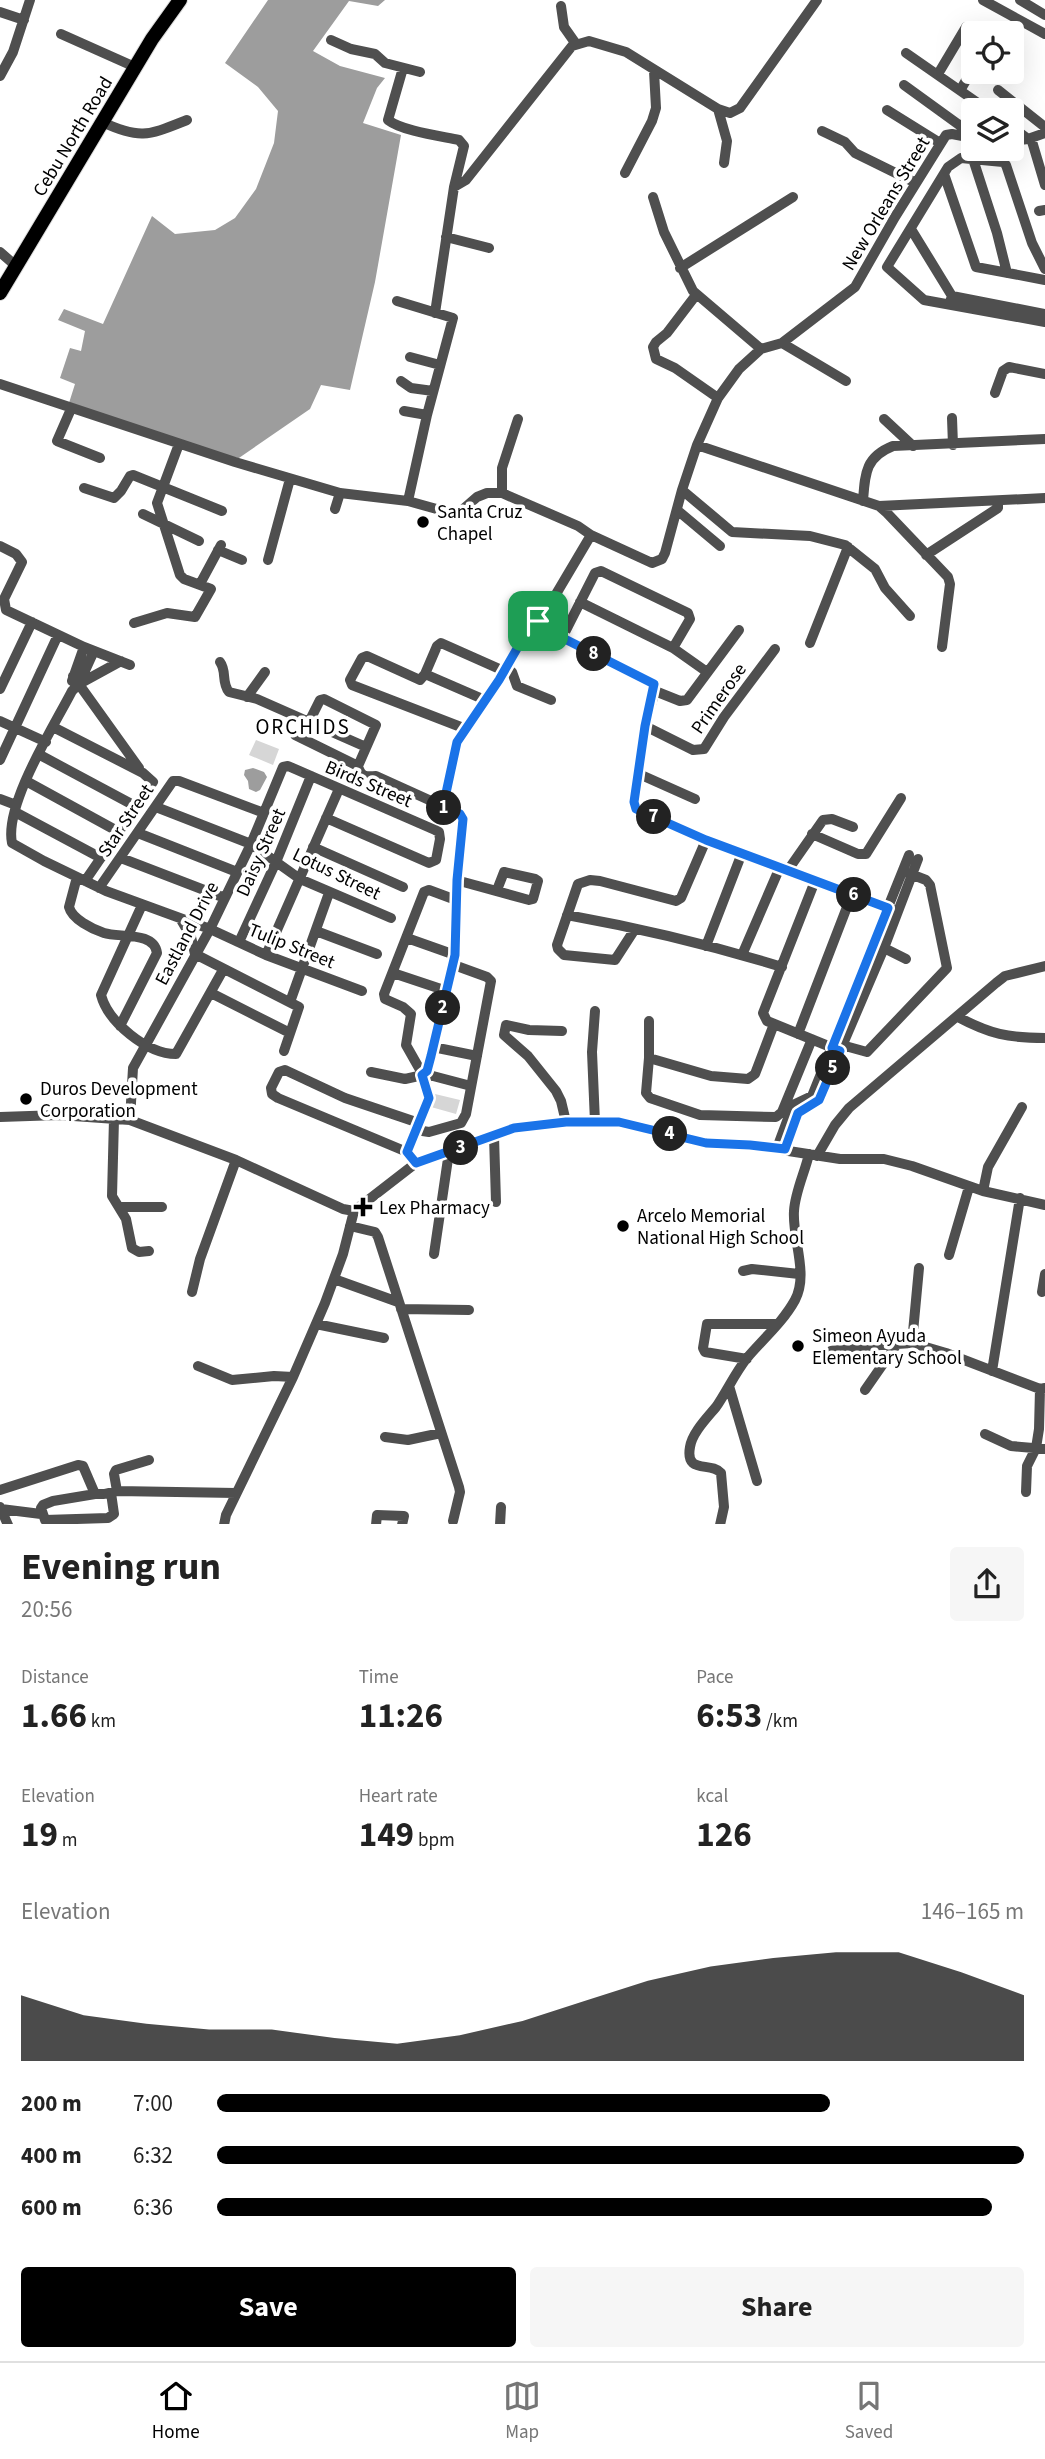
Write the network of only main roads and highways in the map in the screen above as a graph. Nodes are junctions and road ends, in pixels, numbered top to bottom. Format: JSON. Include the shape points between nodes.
{"nodes":[{"id":1,"x":180,"y":0,"type":"edge"},
{"id":2,"x":0,"y":293,"type":"edge"}],
"edges":[{"from":1,"to":2,"type":"main road","name":"Cebu North Road"}]}
